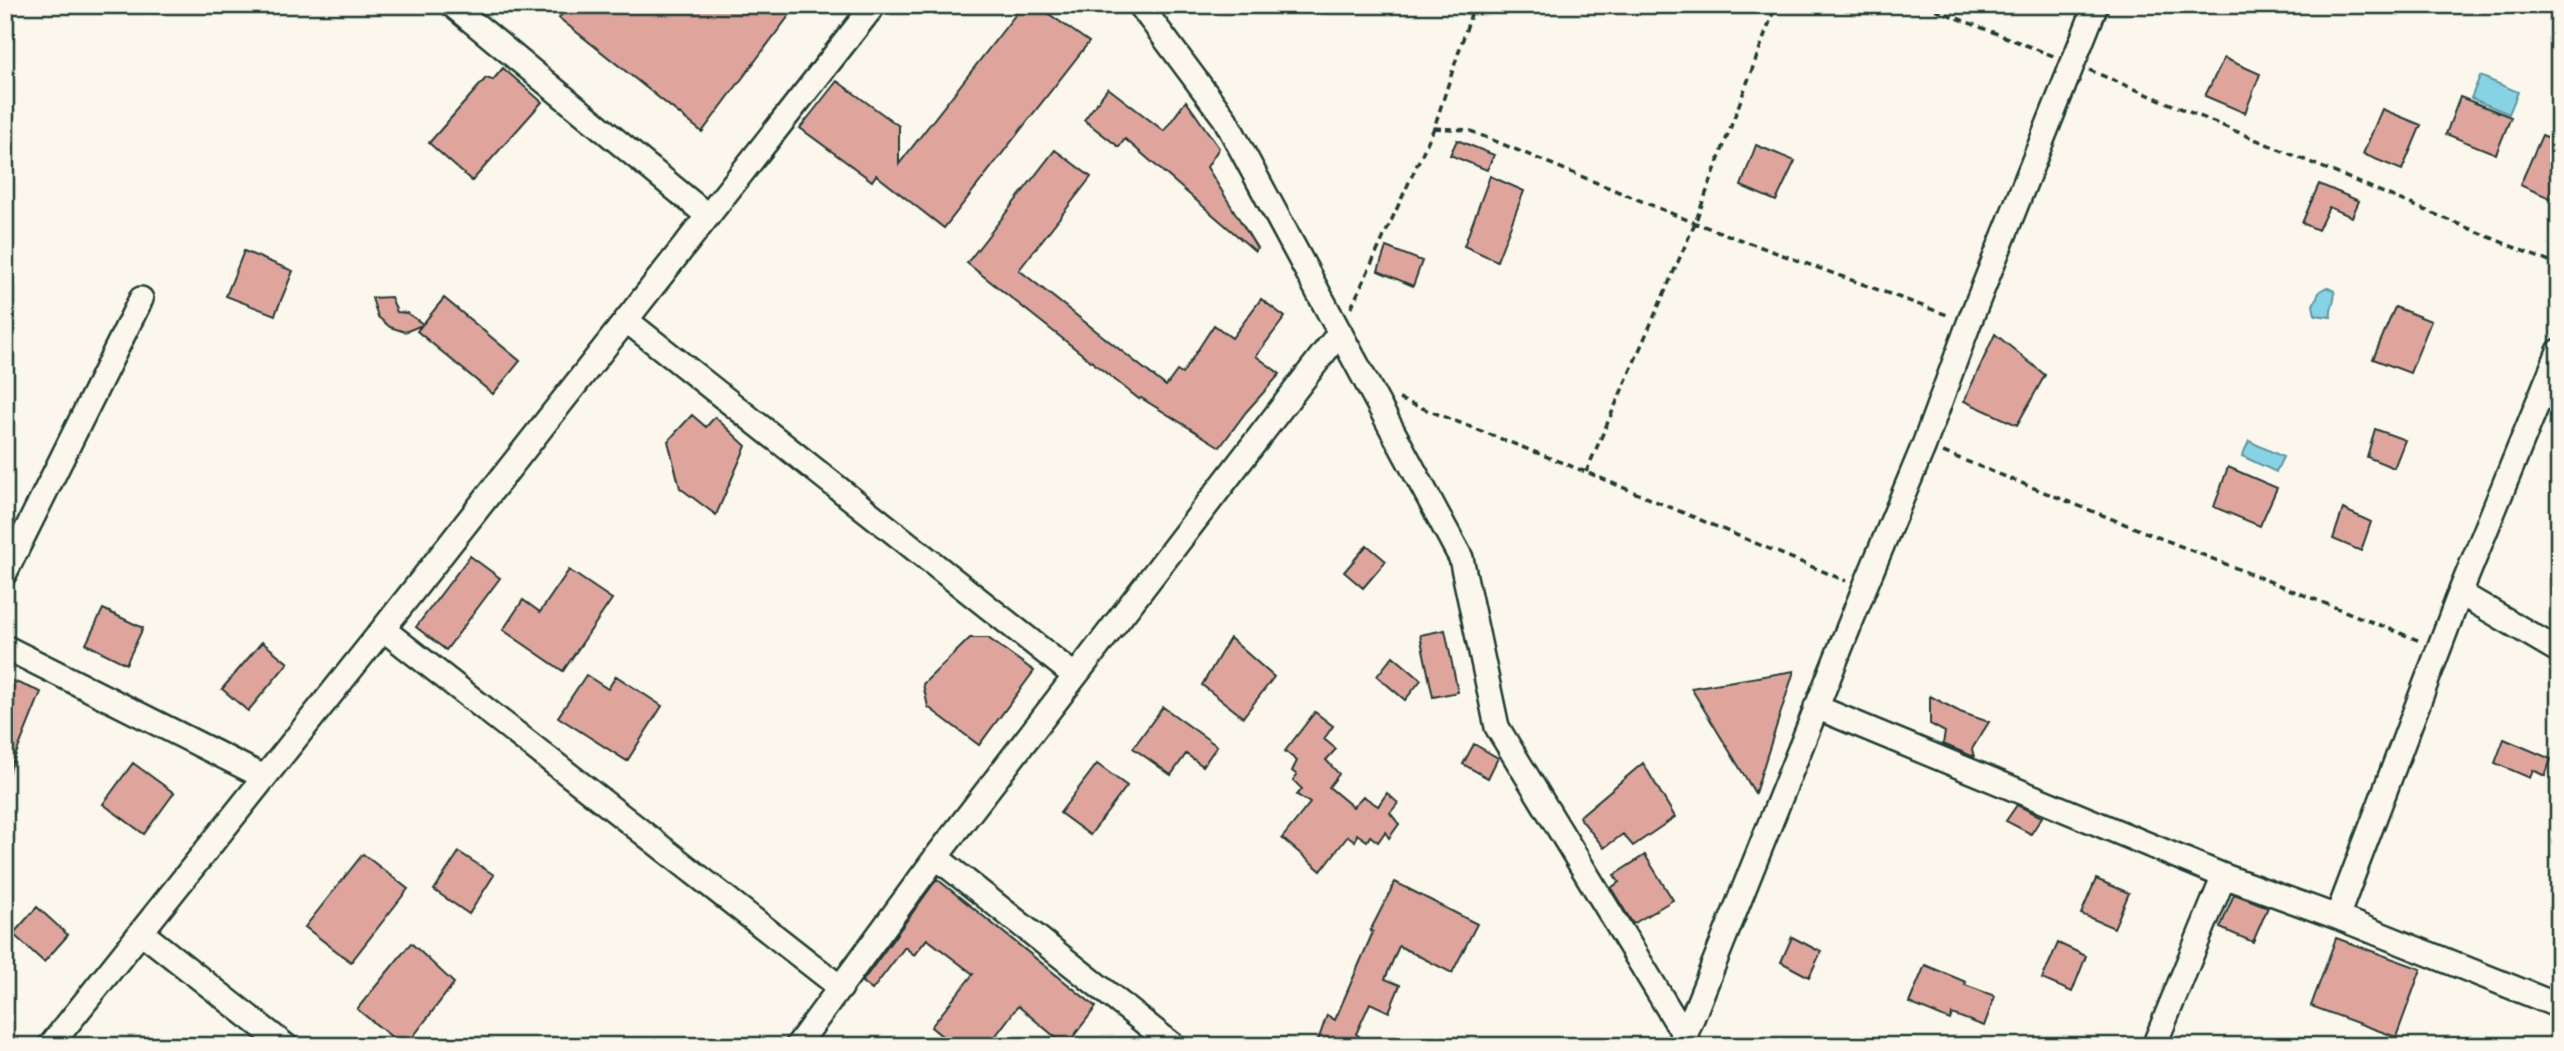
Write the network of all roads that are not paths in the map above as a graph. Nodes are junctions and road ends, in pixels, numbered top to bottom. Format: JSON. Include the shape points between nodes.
{"nodes":[{"id":1,"x":452,"y":5,"type":"edge"},
{"id":2,"x":874,"y":5,"type":"edge"},
{"id":3,"x":1140,"y":5,"type":"edge"},
{"id":4,"x":2096,"y":5,"type":"edge"},
{"id":5,"x":708,"y":216,"type":"junction"},
{"id":6,"x":141,"y":299,"type":"dead end"},
{"id":7,"x":626,"y":320,"type":"junction"},
{"id":8,"x":1340,"y":332,"type":"junction"},
{"id":9,"x":2559,"y":351,"type":"edge"},
{"id":10,"x":5,"y":573,"type":"edge"},
{"id":11,"x":2460,"y":593,"type":"junction"},
{"id":12,"x":383,"y":629,"type":"junction"},
{"id":13,"x":5,"y":647,"type":"edge"},
{"id":14,"x":2559,"y":652,"type":"edge"},
{"id":15,"x":1075,"y":676,"type":"junction"},
{"id":16,"x":1816,"y":707,"type":"junction"},
{"id":17,"x":264,"y":777,"type":"junction"},
{"id":18,"x":936,"y":857,"type":"junction"},
{"id":19,"x":2224,"y":876,"type":"junction"},
{"id":20,"x":2337,"y":917,"type":"junction"},
{"id":21,"x":141,"y":932,"type":"junction"},
{"id":22,"x":841,"y":988,"type":"junction"},
{"id":23,"x":2559,"y":1006,"type":"edge"},
{"id":24,"x":1688,"y":1041,"type":"edge"},
{"id":25,"x":50,"y":1046,"type":"edge"},
{"id":26,"x":286,"y":1046,"type":"edge"},
{"id":27,"x":797,"y":1046,"type":"edge"},
{"id":28,"x":1174,"y":1046,"type":"edge"},
{"id":29,"x":2154,"y":1046,"type":"edge"}],
"edges":[{"from":1,"to":5,"type":"street"},
{"from":2,"to":5,"type":"street"},
{"from":3,"to":8,"type":"street","via":[[1224,119]]},
{"from":4,"to":16,"type":"street"},
{"from":5,"to":7,"type":"street"},
{"from":6,"to":10,"type":"street"},
{"from":7,"to":12,"type":"street"},
{"from":7,"to":15,"type":"street"},
{"from":8,"to":15,"type":"street"},
{"from":8,"to":24,"type":"street","via":[[1461,558],[1497,727]]},
{"from":9,"to":11,"type":"street"},
{"from":11,"to":14,"type":"street"},
{"from":11,"to":20,"type":"street"},
{"from":12,"to":17,"type":"street"},
{"from":12,"to":22,"type":"street"},
{"from":13,"to":17,"type":"street"},
{"from":15,"to":18,"type":"street"},
{"from":16,"to":19,"type":"street"},
{"from":16,"to":24,"type":"street"},
{"from":17,"to":21,"type":"street"},
{"from":18,"to":22,"type":"street"},
{"from":18,"to":28,"type":"street"},
{"from":19,"to":20,"type":"street"},
{"from":19,"to":29,"type":"street"},
{"from":20,"to":23,"type":"street"},
{"from":21,"to":25,"type":"street"},
{"from":21,"to":26,"type":"street"},
{"from":22,"to":27,"type":"street"}]}
